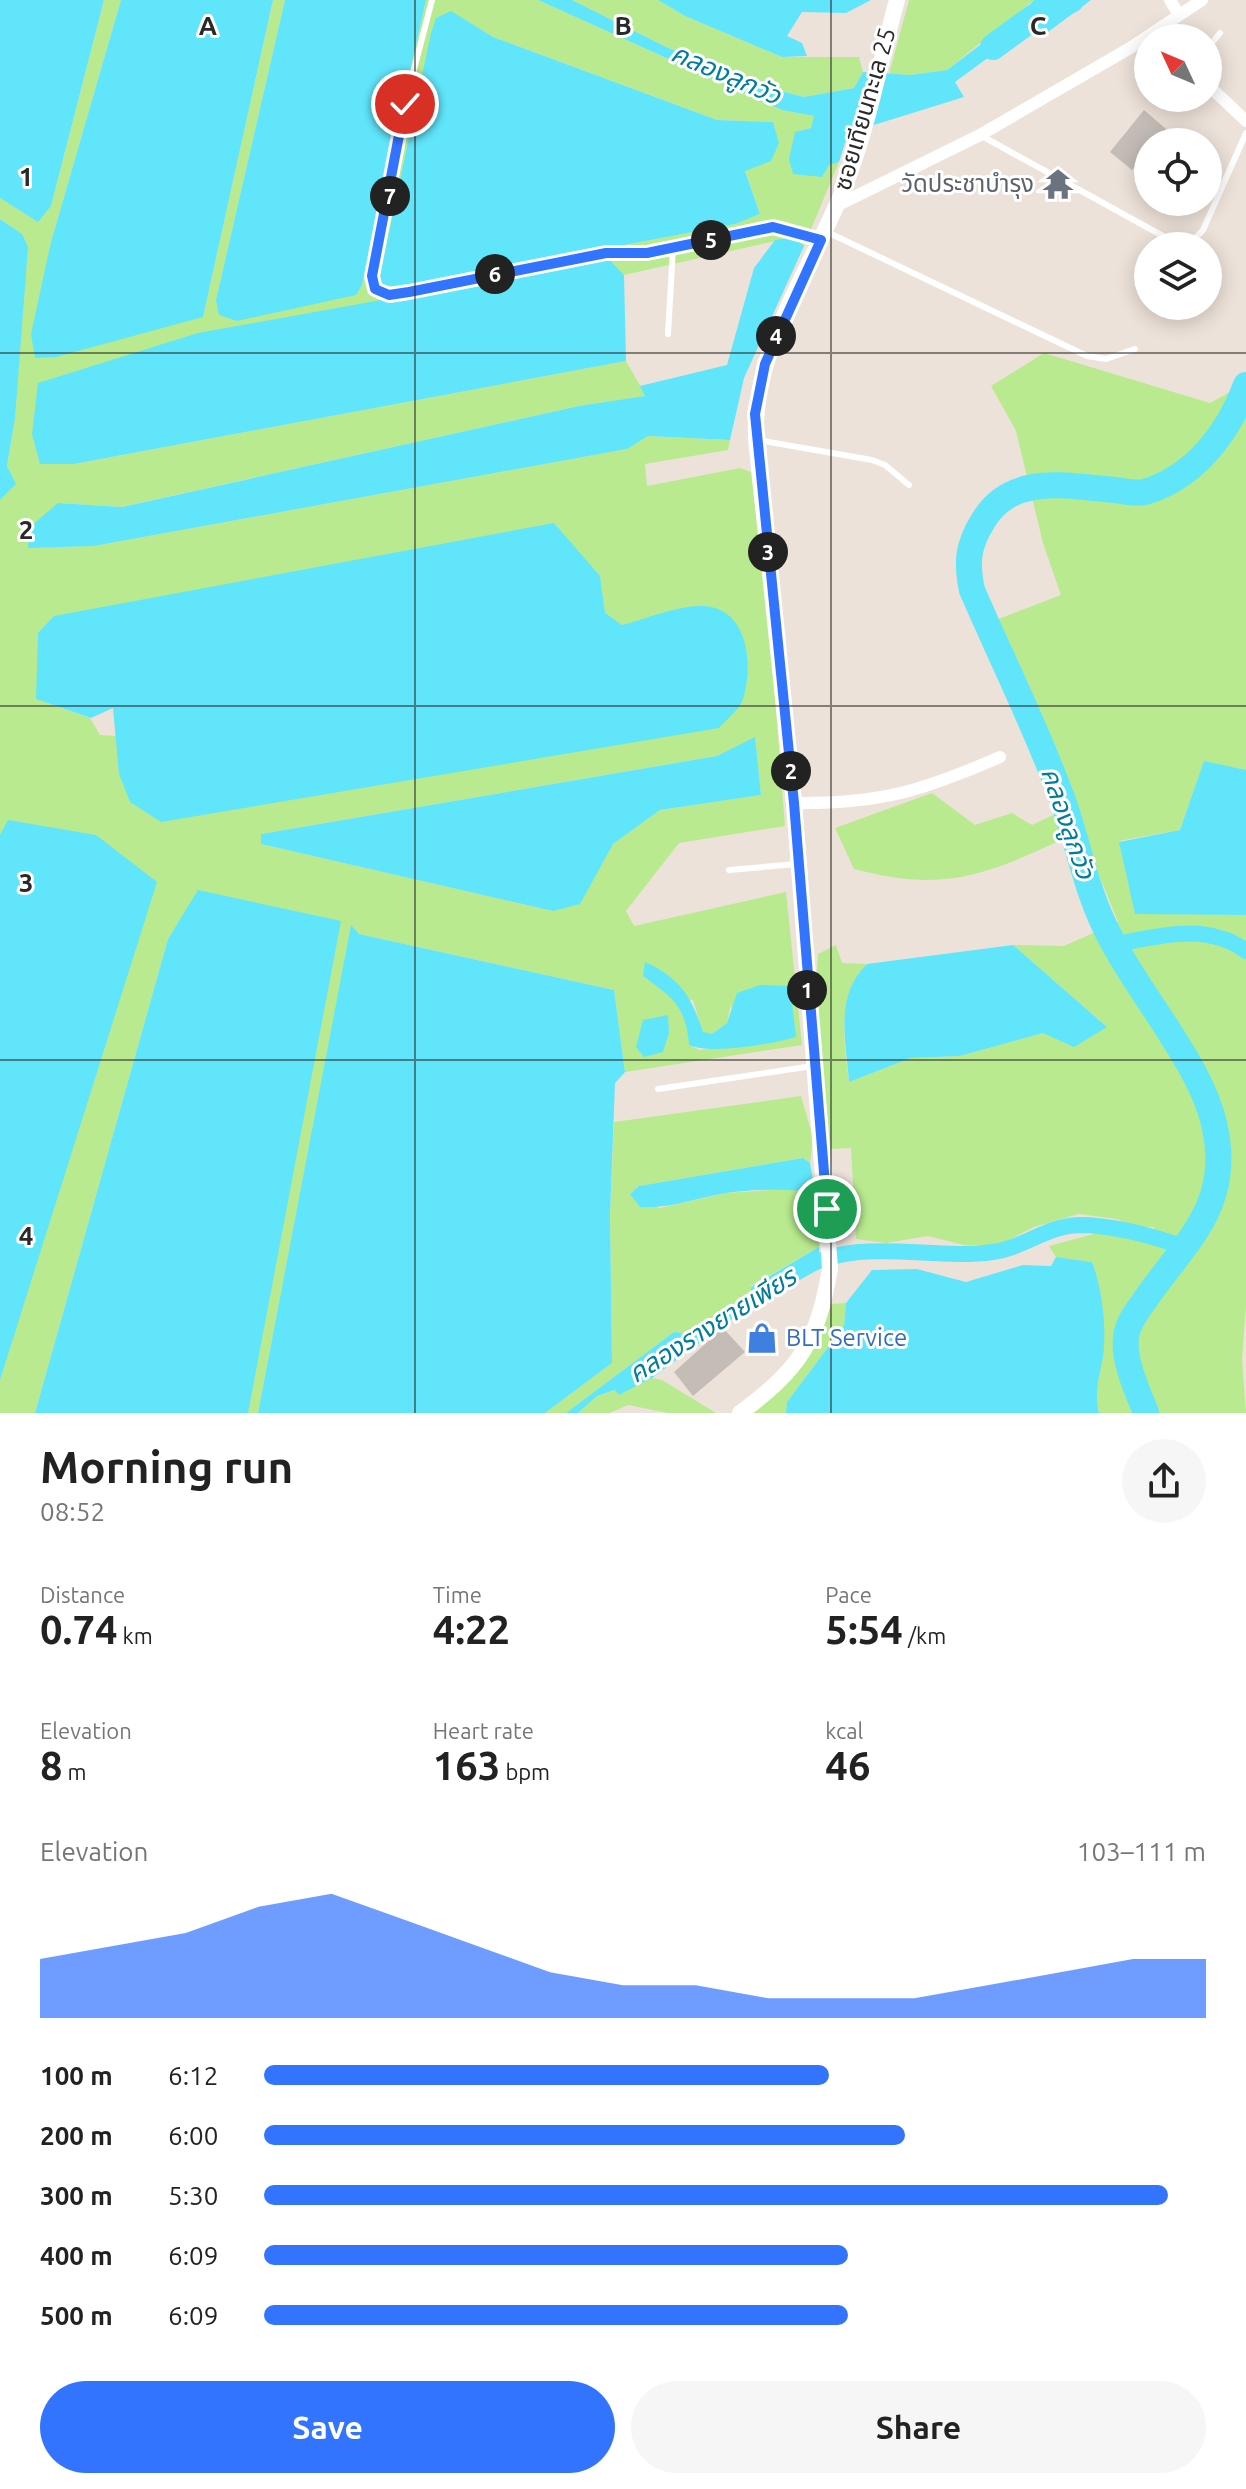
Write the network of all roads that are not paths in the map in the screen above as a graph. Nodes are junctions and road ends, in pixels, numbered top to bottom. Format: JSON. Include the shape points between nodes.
{"nodes":[{"id":1,"x":432,"y":0,"type":"edge"},
{"id":2,"x":1170,"y":0,"type":"edge"},
{"id":3,"x":1202,"y":0,"type":"edge"},
{"id":4,"x":895,"y":8,"type":"edge"},
{"id":5,"x":1179,"y":15,"type":"junction"},
{"id":6,"x":1130,"y":48,"type":"junction"},
{"id":7,"x":1134,"y":48,"type":"edge"},
{"id":8,"x":1222,"y":98,"type":"edge"},
{"id":9,"x":1246,"y":121,"type":"edge"},
{"id":10,"x":1246,"y":133,"type":"edge"},
{"id":11,"x":980,"y":135,"type":"junction"},
{"id":12,"x":836,"y":206,"type":"junction"},
{"id":13,"x":823,"y":235,"type":"junction"},
{"id":14,"x":673,"y":248,"type":"junction"},
{"id":15,"x":668,"y":334,"type":"dead end"},
{"id":16,"x":1135,"y":349,"type":"dead end"},
{"id":17,"x":756,"y":439,"type":"junction"},
{"id":18,"x":909,"y":485,"type":"dead end"},
{"id":19,"x":1000,"y":757,"type":"dead end"},
{"id":20,"x":794,"y":808,"type":"junction"},
{"id":21,"x":798,"y":864,"type":"junction"},
{"id":22,"x":729,"y":870,"type":"dead end"},
{"id":23,"x":813,"y":1066,"type":"junction"},
{"id":24,"x":658,"y":1089,"type":"dead end"},
{"id":25,"x":740,"y":1413,"type":"edge"}],
"edges":[{"from":1,"to":14,"type":"lane","via":[[405,104],[372,276],[377,292],[409,292],[606,253]]},
{"from":2,"to":5,"type":"street"},
{"from":3,"to":5,"type":"street"},
{"from":4,"to":12,"type":"street","name":"ซอยเทียนทะเล 25","via":[[853,165]]},
{"from":5,"to":6,"type":"street"},
{"from":6,"to":7,"type":"street"},
{"from":6,"to":11,"type":"street"},
{"from":8,"to":9,"type":"street"},
{"from":10,"to":11,"type":"lane","via":[[1203,230],[1184,243]]},
{"from":11,"to":12,"type":"street"},
{"from":12,"to":13,"type":"street","name":"ซอยเทียนทะเล 25"},
{"from":13,"to":14,"type":"lane","via":[[773,227]]},
{"from":13,"to":16,"type":"lane","via":[[1087,356],[1106,359]]},
{"from":13,"to":17,"type":"street","name":"ซอยเทียนทะเล 25","via":[[765,364],[757,391]]},
{"from":14,"to":15,"type":"lane"},
{"from":17,"to":18,"type":"lane","via":[[872,460]]},
{"from":17,"to":20,"type":"street","name":"ซอยเทียนทะเล 25"},
{"from":19,"to":20,"type":"street","via":[[946,781],[877,800]]},
{"from":20,"to":21,"type":"street","name":"ซอยเทียนทะเล 25"},
{"from":21,"to":22,"type":"lane"},
{"from":21,"to":23,"type":"street","name":"ซอยเทียนทะเล 25"},
{"from":23,"to":24,"type":"lane"},
{"from":23,"to":25,"type":"street","name":"ซอยเทียนทะเล 25","via":[[830,1268],[816,1331],[805,1350],[788,1373]]}]}
